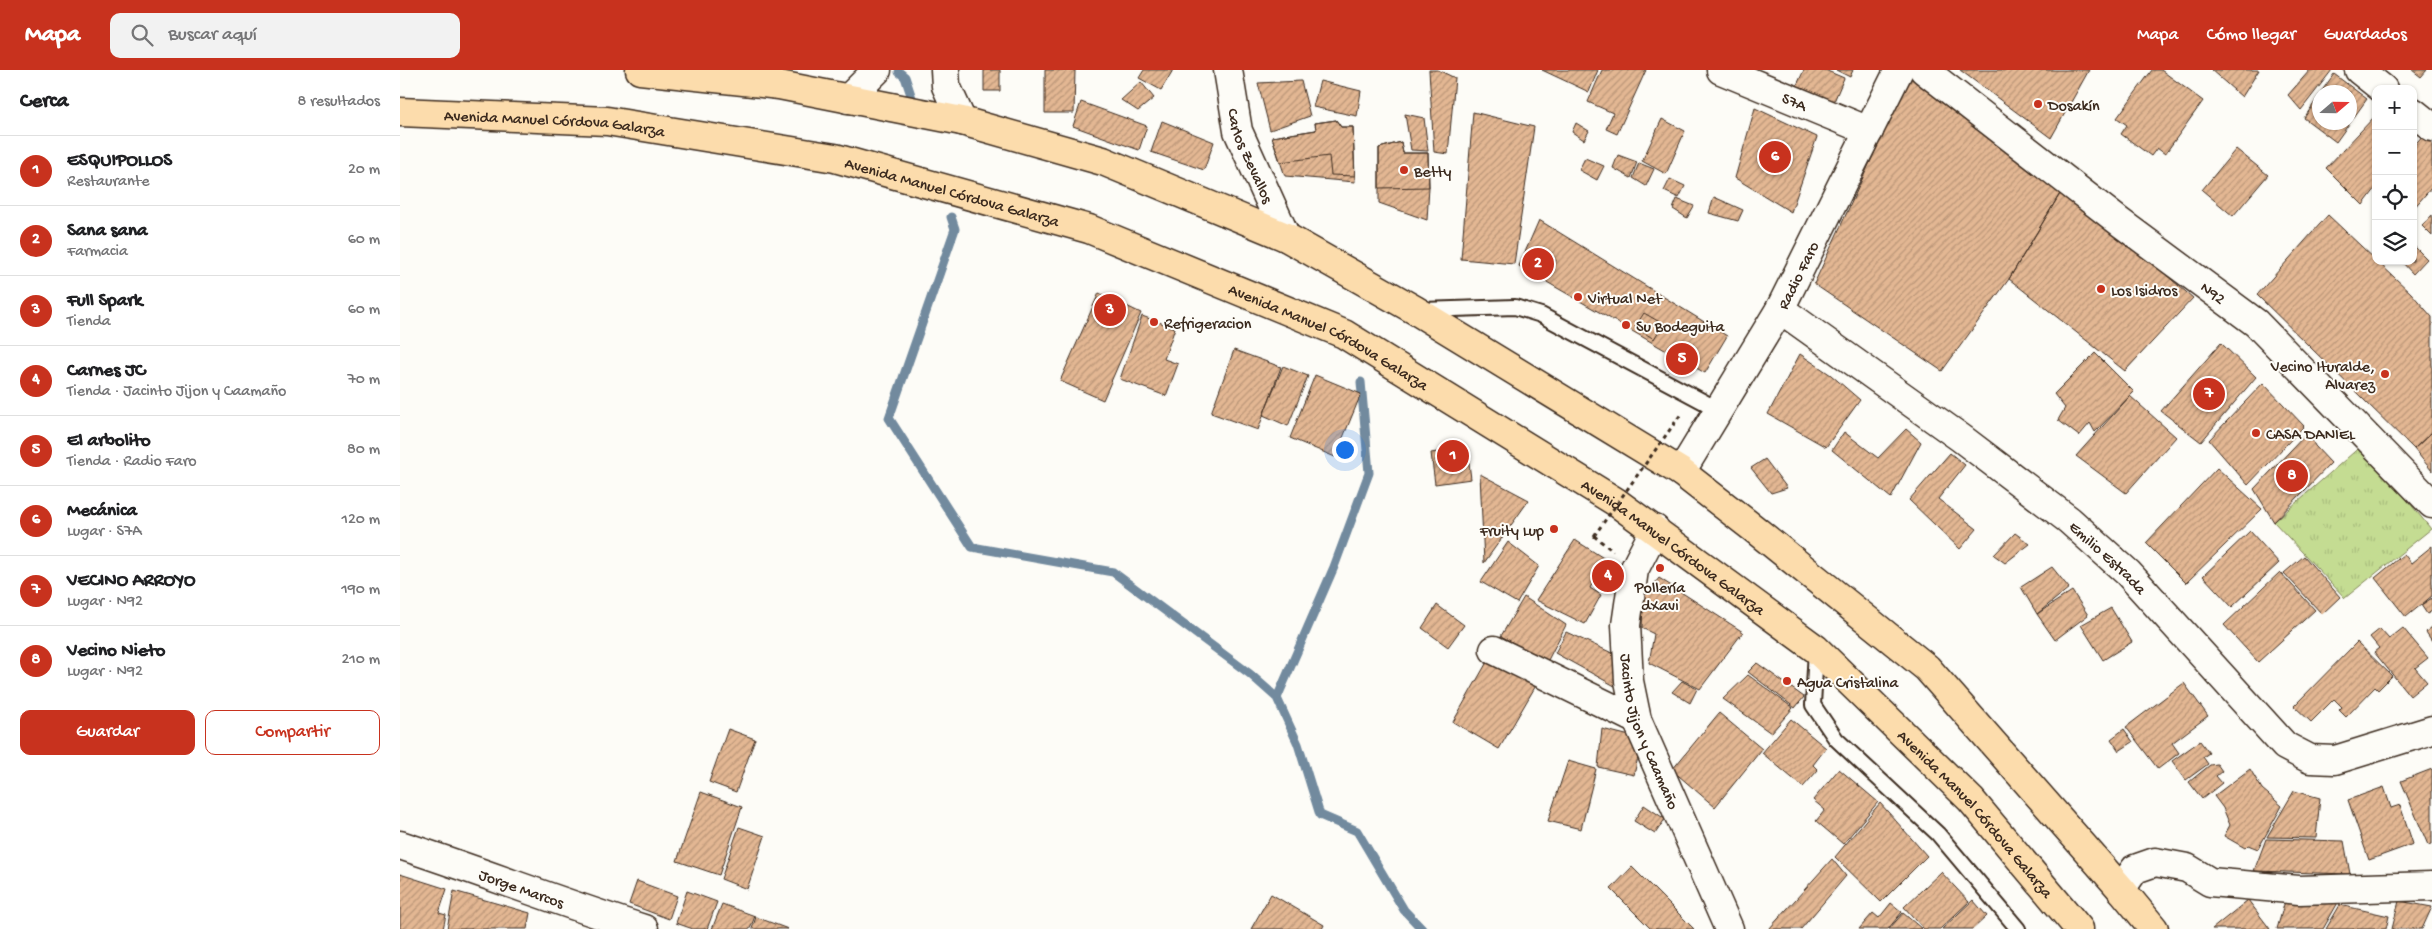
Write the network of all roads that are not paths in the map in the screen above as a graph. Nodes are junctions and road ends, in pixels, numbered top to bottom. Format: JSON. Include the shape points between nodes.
{"nodes":[{"id":1,"x":640,"y":70,"type":"edge"},
{"id":2,"x":877,"y":70,"type":"edge"},
{"id":3,"x":945,"y":70,"type":"edge"},
{"id":4,"x":1228,"y":70,"type":"edge"},
{"id":5,"x":1721,"y":70,"type":"edge"},
{"id":6,"x":1899,"y":70,"type":"edge"},
{"id":7,"x":1924,"y":70,"type":"edge"},
{"id":8,"x":2359,"y":70,"type":"edge"},
{"id":9,"x":2378,"y":85,"type":"edge"},
{"id":10,"x":848,"y":99,"type":"junction"},
{"id":11,"x":400,"y":112,"type":"edge"},
{"id":12,"x":2417,"y":115,"type":"edge"},
{"id":13,"x":962,"y":121,"type":"junction"},
{"id":14,"x":2432,"y":127,"type":"edge"},
{"id":15,"x":1869,"y":131,"type":"junction"},
{"id":16,"x":1286,"y":237,"type":"junction"},
{"id":17,"x":1780,"y":309,"type":"junction"},
{"id":18,"x":1415,"y":310,"type":"junction"},
{"id":19,"x":1719,"y":410,"type":"junction"},
{"id":20,"x":1681,"y":472,"type":"junction"},
{"id":21,"x":2432,"y":504,"type":"edge"},
{"id":22,"x":1654,"y":530,"type":"junction"},
{"id":23,"x":1816,"y":649,"type":"junction"},
{"id":24,"x":1494,"y":650,"type":"dead end"},
{"id":25,"x":1637,"y":720,"type":"junction"},
{"id":26,"x":2432,"y":730,"type":"edge"},
{"id":27,"x":400,"y":845,"type":"edge"},
{"id":28,"x":2432,"y":886,"type":"edge"},
{"id":29,"x":2121,"y":889,"type":"junction"},
{"id":30,"x":644,"y":929,"type":"edge"},
{"id":31,"x":1729,"y":929,"type":"edge"},
{"id":32,"x":2018,"y":929,"type":"edge"},
{"id":33,"x":2079,"y":929,"type":"edge"},
{"id":34,"x":2154,"y":929,"type":"edge"}],
"edges":[{"from":1,"to":10,"type":"main road","via":[[779,85]]},
{"from":2,"to":10,"type":"street"},
{"from":3,"to":13,"type":"street","via":[[946,86]]},
{"from":4,"to":16,"type":"street","name":"Carlos Zevallos","via":[[1238,131]]},
{"from":5,"to":15,"type":"street","name":"S7A"},
{"from":6,"to":15,"type":"street","name":"Radio Faro"},
{"from":7,"to":21,"type":"street","name":"N92","via":[[2256,323]]},
{"from":8,"to":9,"type":"street"},
{"from":10,"to":13,"type":"main road"},
{"from":11,"to":22,"type":"main road","name":"Avenida Manuel Córdova Galarza","via":[[607,121],[826,157],[1089,229],[1344,334],[1616,502]]},
{"from":12,"to":14,"type":"street"},
{"from":13,"to":16,"type":"main road","via":[[1103,161]]},
{"from":15,"to":17,"type":"street","name":"Radio Faro"},
{"from":16,"to":18,"type":"main road"},
{"from":17,"to":19,"type":"street","name":"Radio Faro"},
{"from":17,"to":26,"type":"street","name":"Emilio Estrada","via":[[1961,438],[2069,520],[2128,573],[2285,746],[2310,759],[2335,760]]},
{"from":18,"to":19,"type":"lane","via":[[1515,307],[1541,315]]},
{"from":18,"to":20,"type":"main road"},
{"from":19,"to":20,"type":"street","name":"Radio Faro"},
{"from":20,"to":29,"type":"main road","via":[[1927,668]]},
{"from":22,"to":23,"type":"main road","name":"Avenida Manuel Córdova Galarza"},
{"from":22,"to":25,"type":"street","name":"Jacinto Jijon y Caamaño","via":[[1634,570],[1626,625],[1628,681]]},
{"from":23,"to":32,"type":"lane","via":[[1813,705],[1836,739],[1938,834]]},
{"from":23,"to":33,"type":"main road","name":"Avenida Manuel Córdova Galarza","via":[[1971,800]]},
{"from":24,"to":25,"type":"street"},
{"from":25,"to":31,"type":"street","name":"Jacinto Jijon y Caamaño"},
{"from":27,"to":30,"type":"street","name":"Jorge Marcos"},
{"from":28,"to":29,"type":"street","via":[[2318,890],[2279,888],[2210,882],[2187,868],[2155,862],[2135,869]]},
{"from":29,"to":34,"type":"main road"}]}
